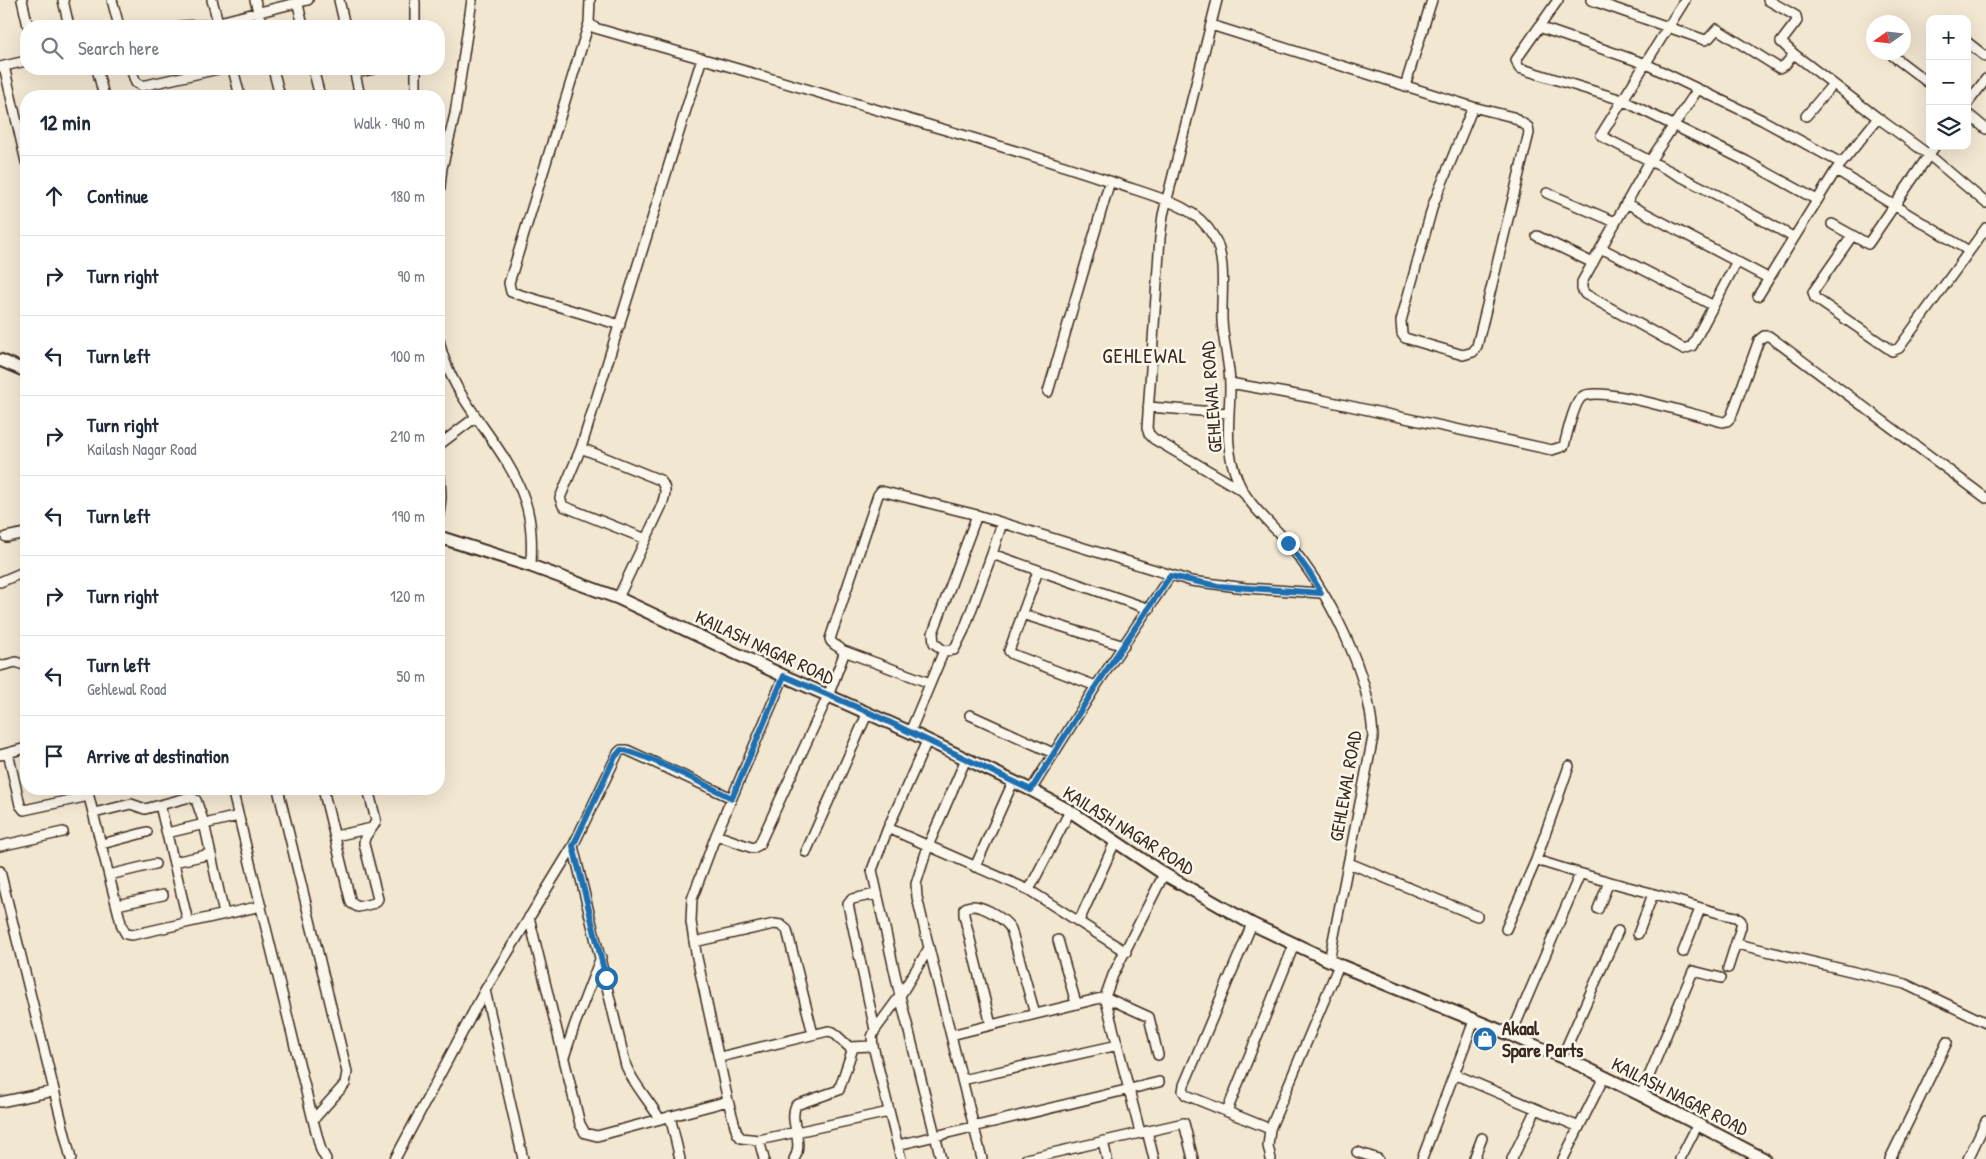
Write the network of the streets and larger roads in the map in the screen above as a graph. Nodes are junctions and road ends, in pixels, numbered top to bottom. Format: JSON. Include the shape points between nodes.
{"nodes":[{"id":1,"x":22,"y":0,"type":"edge"},
{"id":2,"x":63,"y":0,"type":"edge"},
{"id":3,"x":112,"y":0,"type":"edge"},
{"id":4,"x":212,"y":0,"type":"edge"},
{"id":5,"x":255,"y":0,"type":"edge"},
{"id":6,"x":308,"y":0,"type":"edge"},
{"id":7,"x":339,"y":0,"type":"edge"},
{"id":8,"x":472,"y":0,"type":"edge"},
{"id":9,"x":590,"y":0,"type":"edge"},
{"id":10,"x":1217,"y":0,"type":"edge"},
{"id":11,"x":1432,"y":0,"type":"edge"},
{"id":12,"x":1558,"y":0,"type":"edge"},
{"id":13,"x":1591,"y":0,"type":"edge"},
{"id":14,"x":1685,"y":0,"type":"edge"},
{"id":15,"x":1768,"y":0,"type":"edge"},
{"id":16,"x":297,"y":1,"type":"edge"},
{"id":17,"x":415,"y":2,"type":"dead end"},
{"id":18,"x":258,"y":12,"type":"junction"},
{"id":19,"x":27,"y":20,"type":"edge"},
{"id":20,"x":68,"y":20,"type":"edge"},
{"id":21,"x":117,"y":20,"type":"edge"},
{"id":22,"x":217,"y":20,"type":"edge"},
{"id":23,"x":226,"y":20,"type":"edge"},
{"id":24,"x":260,"y":20,"type":"edge"},
{"id":25,"x":302,"y":20,"type":"edge"},
{"id":26,"x":344,"y":20,"type":"edge"},
{"id":27,"x":415,"y":20,"type":"edge"},
{"id":28,"x":589,"y":23,"type":"junction"},
{"id":29,"x":1212,"y":25,"type":"junction"},
{"id":30,"x":1669,"y":26,"type":"junction"},
{"id":31,"x":1539,"y":27,"type":"junction"},
{"id":32,"x":1971,"y":45,"type":"edge"},
{"id":33,"x":1794,"y":54,"type":"junction"},
{"id":34,"x":1986,"y":57,"type":"edge"},
{"id":35,"x":702,"y":58,"type":"junction"},
{"id":36,"x":1898,"y":60,"type":"edge"},
{"id":37,"x":20,"y":62,"type":"edge"},
{"id":38,"x":1646,"y":64,"type":"junction"},
{"id":39,"x":2,"y":67,"type":"edge"},
{"id":40,"x":99,"y":75,"type":"edge"},
{"id":41,"x":133,"y":75,"type":"edge"},
{"id":42,"x":191,"y":75,"type":"edge"},
{"id":43,"x":235,"y":75,"type":"edge"},
{"id":44,"x":275,"y":75,"type":"edge"},
{"id":45,"x":315,"y":75,"type":"edge"},
{"id":46,"x":356,"y":75,"type":"edge"},
{"id":47,"x":416,"y":75,"type":"edge"},
{"id":48,"x":1986,"y":80,"type":"edge"},
{"id":49,"x":1926,"y":81,"type":"edge"},
{"id":50,"x":1833,"y":84,"type":"junction"},
{"id":51,"x":1405,"y":86,"type":"junction"},
{"id":52,"x":1698,"y":89,"type":"junction"},
{"id":53,"x":102,"y":90,"type":"edge"},
{"id":54,"x":239,"y":90,"type":"edge"},
{"id":55,"x":278,"y":90,"type":"edge"},
{"id":56,"x":318,"y":90,"type":"edge"},
{"id":57,"x":359,"y":90,"type":"edge"},
{"id":58,"x":416,"y":90,"type":"edge"},
{"id":59,"x":1971,"y":99,"type":"edge"},
{"id":60,"x":1622,"y":100,"type":"junction"},
{"id":61,"x":1473,"y":107,"type":"junction"},
{"id":62,"x":1806,"y":116,"type":"dead end"},
{"id":63,"x":1971,"y":116,"type":"edge"},
{"id":64,"x":20,"y":118,"type":"edge"},
{"id":65,"x":1878,"y":118,"type":"junction"},
{"id":66,"x":1673,"y":126,"type":"junction"},
{"id":67,"x":1986,"y":129,"type":"edge"},
{"id":68,"x":445,"y":149,"type":"edge"},
{"id":69,"x":1932,"y":150,"type":"edge"},
{"id":70,"x":1929,"y":155,"type":"junction"},
{"id":71,"x":1650,"y":161,"type":"junction"},
{"id":72,"x":1838,"y":166,"type":"junction"},
{"id":73,"x":1110,"y":181,"type":"junction"},
{"id":74,"x":1547,"y":193,"type":"dead end"},
{"id":75,"x":1817,"y":200,"type":"junction"},
{"id":76,"x":1167,"y":201,"type":"junction"},
{"id":77,"x":1626,"y":203,"type":"junction"},
{"id":78,"x":1986,"y":203,"type":"edge"},
{"id":79,"x":1895,"y":206,"type":"junction"},
{"id":80,"x":1615,"y":222,"type":"junction"},
{"id":81,"x":1832,"y":224,"type":"dead end"},
{"id":82,"x":1986,"y":228,"type":"edge"},
{"id":83,"x":1537,"y":236,"type":"dead end"},
{"id":84,"x":1852,"y":236,"type":"junction"},
{"id":85,"x":1793,"y":237,"type":"junction"},
{"id":86,"x":1601,"y":248,"type":"junction"},
{"id":87,"x":1970,"y":250,"type":"junction"},
{"id":88,"x":1736,"y":261,"type":"junction"},
{"id":89,"x":1593,"y":263,"type":"junction"},
{"id":90,"x":1768,"y":278,"type":"junction"},
{"id":91,"x":1758,"y":296,"type":"dead end"},
{"id":92,"x":1712,"y":305,"type":"junction"},
{"id":93,"x":620,"y":325,"type":"junction"},
{"id":94,"x":0,"y":360,"type":"edge"},
{"id":95,"x":445,"y":363,"type":"edge"},
{"id":96,"x":20,"y":368,"type":"edge"},
{"id":97,"x":1230,"y":383,"type":"junction"},
{"id":98,"x":1048,"y":392,"type":"dead end"},
{"id":99,"x":1148,"y":407,"type":"junction"},
{"id":100,"x":1228,"y":413,"type":"junction"},
{"id":101,"x":476,"y":417,"type":"junction"},
{"id":102,"x":445,"y":440,"type":"edge"},
{"id":103,"x":581,"y":448,"type":"junction"},
{"id":104,"x":1243,"y":491,"type":"junction"},
{"id":105,"x":1986,"y":498,"type":"edge"},
{"id":106,"x":977,"y":515,"type":"junction"},
{"id":107,"x":1002,"y":523,"type":"junction"},
{"id":108,"x":20,"y":534,"type":"edge"},
{"id":109,"x":6,"y":537,"type":"dead end"},
{"id":110,"x":646,"y":538,"type":"junction"},
{"id":111,"x":445,"y":539,"type":"edge"},
{"id":112,"x":992,"y":554,"type":"junction"},
{"id":113,"x":530,"y":566,"type":"junction"},
{"id":114,"x":1038,"y":571,"type":"junction"},
{"id":115,"x":20,"y":574,"type":"edge"},
{"id":116,"x":1170,"y":576,"type":"junction"},
{"id":117,"x":0,"y":582,"type":"edge"},
{"id":118,"x":1321,"y":593,"type":"junction"},
{"id":119,"x":618,"y":598,"type":"junction"},
{"id":120,"x":1149,"y":609,"type":"junction"},
{"id":121,"x":1022,"y":614,"type":"junction"},
{"id":122,"x":1124,"y":646,"type":"junction"},
{"id":123,"x":844,"y":651,"type":"junction"},
{"id":124,"x":944,"y":651,"type":"junction"},
{"id":125,"x":20,"y":664,"type":"edge"},
{"id":126,"x":0,"y":666,"type":"edge"},
{"id":127,"x":784,"y":676,"type":"junction"},
{"id":128,"x":930,"y":683,"type":"junction"},
{"id":129,"x":1096,"y":686,"type":"junction"},
{"id":130,"x":828,"y":696,"type":"junction"},
{"id":131,"x":868,"y":712,"type":"junction"},
{"id":132,"x":970,"y":714,"type":"dead end"},
{"id":133,"x":910,"y":732,"type":"junction"},
{"id":134,"x":927,"y":741,"type":"junction"},
{"id":135,"x":20,"y":750,"type":"edge"},
{"id":136,"x":1053,"y":753,"type":"junction"},
{"id":137,"x":4,"y":754,"type":"edge"},
{"id":138,"x":966,"y":759,"type":"junction"},
{"id":139,"x":1569,"y":766,"type":"dead end"},
{"id":140,"x":1013,"y":782,"type":"junction"},
{"id":141,"x":1031,"y":790,"type":"junction"},
{"id":142,"x":77,"y":795,"type":"edge"},
{"id":143,"x":89,"y":795,"type":"edge"},
{"id":144,"x":233,"y":795,"type":"edge"},
{"id":145,"x":279,"y":795,"type":"edge"},
{"id":146,"x":324,"y":795,"type":"edge"},
{"id":147,"x":370,"y":795,"type":"edge"},
{"id":148,"x":732,"y":798,"type":"junction"},
{"id":149,"x":160,"y":805,"type":"junction"},
{"id":150,"x":1070,"y":811,"type":"junction"},
{"id":151,"x":94,"y":813,"type":"junction"},
{"id":152,"x":238,"y":816,"type":"junction"},
{"id":153,"x":204,"y":824,"type":"junction"},
{"id":154,"x":372,"y":828,"type":"junction"},
{"id":155,"x":888,"y":828,"type":"junction"},
{"id":156,"x":63,"y":832,"type":"dead end"},
{"id":157,"x":147,"y":832,"type":"dead end"},
{"id":158,"x":167,"y":833,"type":"junction"},
{"id":159,"x":716,"y":835,"type":"junction"},
{"id":160,"x":334,"y":836,"type":"junction"},
{"id":161,"x":1115,"y":842,"type":"junction"},
{"id":162,"x":102,"y":844,"type":"junction"},
{"id":163,"x":0,"y":846,"type":"edge"},
{"id":164,"x":573,"y":846,"type":"junction"},
{"id":165,"x":928,"y":846,"type":"junction"},
{"id":166,"x":806,"y":852,"type":"dead end"},
{"id":167,"x":211,"y":854,"type":"junction"},
{"id":168,"x":1536,"y":860,"type":"junction"},
{"id":169,"x":174,"y":862,"type":"junction"},
{"id":170,"x":1349,"y":863,"type":"junction"},
{"id":171,"x":155,"y":864,"type":"dead end"},
{"id":172,"x":975,"y":867,"type":"junction"},
{"id":173,"x":0,"y":872,"type":"edge"},
{"id":174,"x":1164,"y":874,"type":"junction"},
{"id":175,"x":1580,"y":874,"type":"junction"},
{"id":176,"x":109,"y":875,"type":"junction"},
{"id":177,"x":1610,"y":882,"type":"junction"},
{"id":178,"x":1029,"y":890,"type":"junction"},
{"id":179,"x":876,"y":894,"type":"junction"},
{"id":180,"x":1653,"y":894,"type":"junction"},
{"id":181,"x":163,"y":895,"type":"dead end"},
{"id":182,"x":117,"y":905,"type":"junction"},
{"id":183,"x":261,"y":906,"type":"junction"},
{"id":184,"x":1598,"y":909,"type":"dead end"},
{"id":185,"x":1700,"y":909,"type":"junction"},
{"id":186,"x":224,"y":914,"type":"junction"},
{"id":187,"x":1478,"y":916,"type":"dead end"},
{"id":188,"x":530,"y":917,"type":"junction"},
{"id":189,"x":1078,"y":920,"type":"junction"},
{"id":190,"x":188,"y":922,"type":"junction"},
{"id":191,"x":1252,"y":924,"type":"junction"},
{"id":192,"x":1506,"y":929,"type":"dead end"},
{"id":193,"x":1618,"y":931,"type":"dead end"},
{"id":194,"x":1638,"y":934,"type":"dead end"},
{"id":195,"x":1058,"y":940,"type":"dead end"},
{"id":196,"x":694,"y":942,"type":"junction"},
{"id":197,"x":1737,"y":944,"type":"junction"},
{"id":198,"x":1294,"y":945,"type":"junction"},
{"id":199,"x":928,"y":948,"type":"junction"},
{"id":200,"x":1126,"y":952,"type":"junction"},
{"id":201,"x":1683,"y":952,"type":"dead end"},
{"id":202,"x":601,"y":957,"type":"junction"},
{"id":203,"x":1334,"y":963,"type":"junction"},
{"id":204,"x":1728,"y":968,"type":"dead end"},
{"id":205,"x":1721,"y":978,"type":"dead end"},
{"id":206,"x":485,"y":990,"type":"junction"},
{"id":207,"x":900,"y":996,"type":"junction"},
{"id":208,"x":1105,"y":997,"type":"junction"},
{"id":209,"x":1076,"y":1003,"type":"junction"},
{"id":210,"x":1035,"y":1014,"type":"junction"},
{"id":211,"x":1474,"y":1021,"type":"junction"},
{"id":212,"x":1986,"y":1023,"type":"edge"},
{"id":213,"x":992,"y":1025,"type":"junction"},
{"id":214,"x":875,"y":1030,"type":"junction"},
{"id":215,"x":813,"y":1034,"type":"junction"},
{"id":216,"x":951,"y":1035,"type":"junction"},
{"id":217,"x":1511,"y":1035,"type":"junction"},
{"id":218,"x":1947,"y":1042,"type":"dead end"},
{"id":219,"x":1118,"y":1045,"type":"junction"},
{"id":220,"x":873,"y":1046,"type":"junction"},
{"id":221,"x":853,"y":1048,"type":"junction"},
{"id":222,"x":1158,"y":1055,"type":"dead end"},
{"id":223,"x":564,"y":1057,"type":"junction"},
{"id":224,"x":720,"y":1058,"type":"junction"},
{"id":225,"x":1562,"y":1058,"type":"junction"},
{"id":226,"x":1454,"y":1074,"type":"junction"},
{"id":227,"x":1604,"y":1077,"type":"junction"},
{"id":228,"x":962,"y":1080,"type":"junction"},
{"id":229,"x":1159,"y":1082,"type":"dead end"},
{"id":230,"x":1128,"y":1089,"type":"junction"},
{"id":231,"x":54,"y":1091,"type":"junction"},
{"id":232,"x":1640,"y":1094,"type":"junction"},
{"id":233,"x":728,"y":1101,"type":"junction"},
{"id":234,"x":0,"y":1102,"type":"edge"},
{"id":235,"x":1536,"y":1109,"type":"junction"},
{"id":236,"x":1227,"y":1111,"type":"junction"},
{"id":237,"x":889,"y":1112,"type":"junction"},
{"id":238,"x":670,"y":1116,"type":"junction"},
{"id":239,"x":659,"y":1118,"type":"junction"},
{"id":240,"x":313,"y":1120,"type":"junction"},
{"id":241,"x":1986,"y":1121,"type":"edge"},
{"id":242,"x":1698,"y":1124,"type":"junction"},
{"id":243,"x":974,"y":1126,"type":"junction"},
{"id":244,"x":1579,"y":1127,"type":"junction"},
{"id":245,"x":1270,"y":1129,"type":"junction"},
{"id":246,"x":796,"y":1132,"type":"junction"},
{"id":247,"x":1143,"y":1132,"type":"junction"},
{"id":248,"x":936,"y":1135,"type":"junction"},
{"id":249,"x":1482,"y":1138,"type":"dead end"},
{"id":250,"x":759,"y":1140,"type":"junction"},
{"id":251,"x":1103,"y":1141,"type":"junction"},
{"id":252,"x":898,"y":1145,"type":"junction"},
{"id":253,"x":1357,"y":1152,"type":"dead end"},
{"id":254,"x":323,"y":1158,"type":"edge"},
{"id":255,"x":71,"y":1159,"type":"edge"},
{"id":256,"x":395,"y":1159,"type":"edge"},
{"id":257,"x":523,"y":1159,"type":"edge"},
{"id":258,"x":680,"y":1159,"type":"edge"},
{"id":259,"x":764,"y":1159,"type":"edge"},
{"id":260,"x":794,"y":1159,"type":"edge"},
{"id":261,"x":901,"y":1159,"type":"edge"},
{"id":262,"x":941,"y":1159,"type":"edge"},
{"id":263,"x":982,"y":1159,"type":"edge"},
{"id":264,"x":1026,"y":1159,"type":"edge"},
{"id":265,"x":1107,"y":1159,"type":"edge"},
{"id":266,"x":1154,"y":1159,"type":"edge"},
{"id":267,"x":1194,"y":1159,"type":"edge"},
{"id":268,"x":1271,"y":1159,"type":"edge"},
{"id":269,"x":1378,"y":1159,"type":"edge"},
{"id":270,"x":1422,"y":1159,"type":"edge"},
{"id":271,"x":1474,"y":1159,"type":"edge"},
{"id":272,"x":1512,"y":1159,"type":"edge"},
{"id":273,"x":1564,"y":1159,"type":"edge"},
{"id":274,"x":1680,"y":1159,"type":"edge"},
{"id":275,"x":1764,"y":1159,"type":"edge"},
{"id":276,"x":1890,"y":1159,"type":"edge"},
{"id":277,"x":1968,"y":1159,"type":"edge"}],
"edges":[{"from":1,"to":19,"type":"street"},
{"from":2,"to":20,"type":"street"},
{"from":3,"to":21,"type":"street"},
{"from":4,"to":22,"type":"street"},
{"from":5,"to":18,"type":"street"},
{"from":6,"to":16,"type":"street"},
{"from":7,"to":26,"type":"street"},
{"from":8,"to":68,"type":"street","via":[[455,114]]},
{"from":9,"to":28,"type":"street"},
{"from":10,"to":29,"type":"street"},
{"from":11,"to":51,"type":"street"},
{"from":12,"to":31,"type":"street"},
{"from":13,"to":30,"type":"street"},
{"from":14,"to":30,"type":"street"},
{"from":15,"to":33,"type":"street","via":[[1796,16],[1797,21],[1781,42]]},
{"from":16,"to":18,"type":"street"},
{"from":16,"to":25,"type":"street"},
{"from":17,"to":27,"type":"street"},
{"from":18,"to":23,"type":"street"},
{"from":18,"to":24,"type":"street"},
{"from":28,"to":35,"type":"street","name":"GEHLEWAL ROAD","via":[[595,28]]},
{"from":28,"to":93,"type":"street","via":[[509,288],[510,292]]},
{"from":29,"to":51,"type":"street"},
{"from":29,"to":76,"type":"street"},
{"from":30,"to":33,"type":"street","via":[[1705,40],[1719,30],[1779,68]]},
{"from":30,"to":38,"type":"street"},
{"from":31,"to":38,"type":"street"},
{"from":31,"to":60,"type":"street","via":[[1516,60],[1519,68]]},
{"from":32,"to":34,"type":"street"},
{"from":33,"to":50,"type":"street"},
{"from":35,"to":73,"type":"street","name":"GEHLEWAL ROAD"},
{"from":35,"to":93,"type":"street"},
{"from":36,"to":49,"type":"street"},
{"from":37,"to":39,"type":"street"},
{"from":38,"to":52,"type":"street"},
{"from":38,"to":60,"type":"street"},
{"from":39,"to":64,"type":"street"},
{"from":40,"to":53,"type":"street"},
{"from":41,"to":42,"type":"street","via":[[136,83],[142,86]]},
{"from":43,"to":54,"type":"street"},
{"from":44,"to":55,"type":"street"},
{"from":45,"to":56,"type":"street"},
{"from":46,"to":57,"type":"street"},
{"from":47,"to":58,"type":"street"},
{"from":48,"to":59,"type":"street"},
{"from":50,"to":62,"type":"street"},
{"from":50,"to":65,"type":"street"},
{"from":51,"to":61,"type":"street"},
{"from":52,"to":66,"type":"street"},
{"from":52,"to":72,"type":"street","via":[[1762,120]]},
{"from":60,"to":66,"type":"street"},
{"from":60,"to":71,"type":"street","via":[[1601,135]]},
{"from":61,"to":61,"type":"street","via":[[1513,117],[1528,127],[1529,134],[1477,346],[1473,352],[1464,354],[1411,341],[1405,338],[1400,328],[1433,205]]},
{"from":63,"to":67,"type":"street"},
{"from":65,"to":70,"type":"street"},
{"from":65,"to":72,"type":"street"},
{"from":66,"to":71,"type":"street"},
{"from":66,"to":75,"type":"street"},
{"from":69,"to":70,"type":"street"},
{"from":70,"to":78,"type":"street"},
{"from":70,"to":79,"type":"street"},
{"from":71,"to":77,"type":"street"},
{"from":71,"to":85,"type":"street"},
{"from":72,"to":75,"type":"street"},
{"from":72,"to":79,"type":"street"},
{"from":73,"to":76,"type":"street","name":"GEHLEWAL ROAD"},
{"from":73,"to":98,"type":"street"},
{"from":74,"to":80,"type":"street"},
{"from":75,"to":85,"type":"street"},
{"from":76,"to":97,"type":"street","name":"GEHLEWAL ROAD","via":[[1203,222],[1214,237],[1221,274],[1222,322]]},
{"from":76,"to":99,"type":"street","via":[[1160,238]]},
{"from":77,"to":80,"type":"street"},
{"from":77,"to":88,"type":"street"},
{"from":79,"to":84,"type":"street","via":[[1868,244]]},
{"from":79,"to":87,"type":"street"},
{"from":80,"to":86,"type":"street"},
{"from":81,"to":84,"type":"street"},
{"from":82,"to":87,"type":"street"},
{"from":83,"to":89,"type":"street"},
{"from":84,"to":87,"type":"street","via":[[1813,295],[1892,351],[1899,348]]},
{"from":85,"to":90,"type":"street"},
{"from":86,"to":89,"type":"street"},
{"from":86,"to":92,"type":"street"},
{"from":88,"to":90,"type":"street"},
{"from":88,"to":92,"type":"street"},
{"from":89,"to":92,"type":"street","via":[[1582,282],[1585,294],[1684,348],[1692,346]]},
{"from":90,"to":91,"type":"street"},
{"from":93,"to":103,"type":"street"},
{"from":94,"to":96,"type":"street"},
{"from":95,"to":101,"type":"street"},
{"from":97,"to":100,"type":"street","name":"GEHLEWAL ROAD"},
{"from":97,"to":105,"type":"street","via":[[1552,450],[1564,446],[1577,403],[1582,396],[1592,394],[1631,399],[1728,421],[1759,340],[1769,336]]},
{"from":99,"to":100,"type":"street"},
{"from":99,"to":104,"type":"street","via":[[1148,434]]},
{"from":100,"to":104,"type":"street","name":"GEHLEWAL ROAD","via":[[1228,448]]},
{"from":101,"to":102,"type":"street"},
{"from":101,"to":113,"type":"street","via":[[508,463],[525,500],[530,520]]},
{"from":103,"to":110,"type":"street","via":[[660,480],[665,486],[666,493]]},
{"from":103,"to":110,"type":"street","via":[[560,498],[561,504]]},
{"from":104,"to":118,"type":"street","name":"GEHLEWAL ROAD","via":[[1288,543]]},
{"from":106,"to":107,"type":"street"},
{"from":106,"to":123,"type":"street","via":[[881,491],[830,639]]},
{"from":106,"to":124,"type":"street","via":[[933,633],[934,643]]},
{"from":107,"to":112,"type":"street"},
{"from":107,"to":116,"type":"street"},
{"from":108,"to":109,"type":"street"},
{"from":110,"to":119,"type":"street"},
{"from":111,"to":113,"type":"street","name":"KAILASH NAGAR ROAD"},
{"from":112,"to":114,"type":"street"},
{"from":112,"to":124,"type":"street","via":[[955,647]]},
{"from":113,"to":119,"type":"street","name":"KAILASH NAGAR ROAD"},
{"from":114,"to":120,"type":"street"},
{"from":114,"to":121,"type":"street"},
{"from":115,"to":117,"type":"street"},
{"from":116,"to":118,"type":"street","via":[[1218,586]]},
{"from":116,"to":120,"type":"street"},
{"from":118,"to":170,"type":"street","name":"GEHLEWAL ROAD","via":[[1352,652],[1372,716],[1373,737]]},
{"from":119,"to":127,"type":"street","name":"KAILASH NAGAR ROAD"},
{"from":120,"to":122,"type":"street"},
{"from":121,"to":122,"type":"street"},
{"from":121,"to":129,"type":"street","via":[[1009,648],[1012,654]]},
{"from":122,"to":129,"type":"street"},
{"from":123,"to":128,"type":"street"},
{"from":123,"to":130,"type":"street"},
{"from":124,"to":128,"type":"street"},
{"from":125,"to":126,"type":"street"},
{"from":127,"to":130,"type":"street","name":"KAILASH NAGAR ROAD"},
{"from":127,"to":148,"type":"street"},
{"from":128,"to":133,"type":"street"},
{"from":129,"to":136,"type":"street"},
{"from":130,"to":131,"type":"street","name":"KAILASH NAGAR ROAD"},
{"from":130,"to":159,"type":"street","via":[[759,845],[753,848]]},
{"from":131,"to":133,"type":"street","name":"KAILASH NAGAR ROAD"},
{"from":131,"to":166,"type":"street"},
{"from":132,"to":136,"type":"street"},
{"from":133,"to":134,"type":"street","name":"KAILASH NAGAR ROAD"},
{"from":134,"to":138,"type":"street","name":"KAILASH NAGAR ROAD"},
{"from":134,"to":155,"type":"street"},
{"from":135,"to":137,"type":"street"},
{"from":136,"to":141,"type":"street"},
{"from":137,"to":142,"type":"street","via":[[24,810]]},
{"from":138,"to":140,"type":"street","name":"KAILASH NAGAR ROAD"},
{"from":138,"to":165,"type":"street"},
{"from":139,"to":168,"type":"street"},
{"from":140,"to":141,"type":"street","name":"KAILASH NAGAR ROAD"},
{"from":140,"to":172,"type":"street"},
{"from":141,"to":150,"type":"street","name":"KAILASH NAGAR ROAD"},
{"from":143,"to":151,"type":"street"},
{"from":144,"to":152,"type":"street"},
{"from":145,"to":240,"type":"street","via":[[347,1072],[345,1084]]},
{"from":146,"to":160,"type":"street"},
{"from":147,"to":154,"type":"street","via":[[376,820]]},
{"from":148,"to":159,"type":"street"},
{"from":148,"to":164,"type":"street","via":[[646,758],[621,750]]},
{"from":149,"to":151,"type":"street","via":[[145,809],[127,805]]},
{"from":149,"to":153,"type":"street","via":[[193,798],[198,803]]},
{"from":149,"to":158,"type":"street"},
{"from":150,"to":161,"type":"street","name":"KAILASH NAGAR ROAD"},
{"from":150,"to":178,"type":"street"},
{"from":151,"to":162,"type":"street"},
{"from":152,"to":153,"type":"street"},
{"from":152,"to":183,"type":"street"},
{"from":153,"to":158,"type":"street"},
{"from":153,"to":167,"type":"street"},
{"from":154,"to":160,"type":"street"},
{"from":154,"to":160,"type":"street","via":[[364,840],[378,899],[375,903],[358,907],[351,903]]},
{"from":155,"to":165,"type":"street"},
{"from":155,"to":179,"type":"street","via":[[872,870]]},
{"from":156,"to":163,"type":"street"},
{"from":157,"to":162,"type":"street"},
{"from":158,"to":169,"type":"street"},
{"from":159,"to":196,"type":"street","via":[[692,899]]},
{"from":161,"to":174,"type":"street","name":"KAILASH NAGAR ROAD"},
{"from":161,"to":189,"type":"street"},
{"from":162,"to":176,"type":"street"},
{"from":164,"to":188,"type":"street"},
{"from":164,"to":202,"type":"street"},
{"from":165,"to":172,"type":"street"},
{"from":165,"to":199,"type":"street","via":[[916,884]]},
{"from":167,"to":169,"type":"street"},
{"from":167,"to":186,"type":"street"},
{"from":168,"to":175,"type":"street"},
{"from":168,"to":192,"type":"street"},
{"from":169,"to":190,"type":"street"},
{"from":170,"to":187,"type":"street"},
{"from":170,"to":203,"type":"street","name":"GEHLEWAL ROAD"},
{"from":171,"to":176,"type":"street"},
{"from":172,"to":178,"type":"street"},
{"from":173,"to":231,"type":"street"},
{"from":174,"to":191,"type":"street","name":"KAILASH NAGAR ROAD"},
{"from":174,"to":200,"type":"street"},
{"from":175,"to":177,"type":"street"},
{"from":175,"to":217,"type":"street"},
{"from":176,"to":182,"type":"street"},
{"from":177,"to":180,"type":"street"},
{"from":177,"to":184,"type":"street"},
{"from":178,"to":189,"type":"street"},
{"from":179,"to":207,"type":"street"},
{"from":179,"to":214,"type":"street","via":[[852,899],[848,904]]},
{"from":180,"to":185,"type":"street"},
{"from":180,"to":194,"type":"street"},
{"from":181,"to":182,"type":"street"},
{"from":182,"to":190,"type":"street","via":[[122,928],[129,935]]},
{"from":183,"to":186,"type":"street"},
{"from":183,"to":240,"type":"street"},
{"from":185,"to":197,"type":"street","via":[[1741,921]]},
{"from":185,"to":201,"type":"street"},
{"from":186,"to":190,"type":"street"},
{"from":188,"to":206,"type":"street"},
{"from":188,"to":223,"type":"street"},
{"from":189,"to":200,"type":"street"},
{"from":191,"to":198,"type":"street","name":"KAILASH NAGAR ROAD"},
{"from":191,"to":236,"type":"street","via":[[1183,1091]]},
{"from":193,"to":225,"type":"street"},
{"from":195,"to":209,"type":"street"},
{"from":196,"to":215,"type":"street","via":[[781,925],[787,930]]},
{"from":196,"to":224,"type":"street"},
{"from":197,"to":204,"type":"street"},
{"from":197,"to":212,"type":"street","via":[[1905,984]]},
{"from":198,"to":203,"type":"street","name":"KAILASH NAGAR ROAD"},
{"from":198,"to":236,"type":"street"},
{"from":199,"to":207,"type":"street"},
{"from":199,"to":216,"type":"street"},
{"from":200,"to":208,"type":"street"},
{"from":202,"to":223,"type":"street"},
{"from":202,"to":239,"type":"street","via":[[626,1066]]},
{"from":203,"to":211,"type":"street","name":"KAILASH NAGAR ROAD"},
{"from":203,"to":245,"type":"street","name":"GEHLEWAL ROAD"},
{"from":205,"to":232,"type":"street","via":[[1694,971]]},
{"from":206,"to":256,"type":"street"},
{"from":206,"to":257,"type":"street"},
{"from":207,"to":214,"type":"street"},
{"from":207,"to":248,"type":"street"},
{"from":208,"to":209,"type":"street"},
{"from":208,"to":219,"type":"street"},
{"from":208,"to":222,"type":"street","via":[[1149,1017]]},
{"from":209,"to":210,"type":"street"},
{"from":210,"to":213,"type":"street"},
{"from":210,"to":213,"type":"street","via":[[1007,922],[985,910],[968,906],[964,915]]},
{"from":211,"to":217,"type":"street","name":"KAILASH NAGAR ROAD"},
{"from":211,"to":226,"type":"street"},
{"from":213,"to":216,"type":"street"},
{"from":214,"to":220,"type":"street"},
{"from":215,"to":221,"type":"street","via":[[833,1032],[844,1045]]},
{"from":215,"to":224,"type":"street"},
{"from":216,"to":228,"type":"street"},
{"from":217,"to":225,"type":"street","name":"KAILASH NAGAR ROAD"},
{"from":218,"to":276,"type":"street"},
{"from":219,"to":228,"type":"street"},
{"from":219,"to":230,"type":"street"},
{"from":220,"to":221,"type":"street"},
{"from":220,"to":237,"type":"street"},
{"from":221,"to":246,"type":"street","via":[[840,1090],[796,1105]]},
{"from":223,"to":239,"type":"street","via":[[585,1133],[597,1136]]},
{"from":224,"to":233,"type":"street"},
{"from":225,"to":227,"type":"street","name":"KAILASH NAGAR ROAD"},
{"from":226,"to":235,"type":"street"},
{"from":226,"to":270,"type":"street"},
{"from":227,"to":232,"type":"street","name":"KAILASH NAGAR ROAD"},
{"from":227,"to":244,"type":"street"},
{"from":228,"to":243,"type":"street"},
{"from":229,"to":230,"type":"street"},
{"from":230,"to":243,"type":"street"},
{"from":230,"to":247,"type":"street"},
{"from":231,"to":234,"type":"street"},
{"from":231,"to":255,"type":"street"},
{"from":232,"to":242,"type":"street","name":"KAILASH NAGAR ROAD"},
{"from":233,"to":238,"type":"street"},
{"from":233,"to":250,"type":"street","via":[[737,1133],[741,1138]]},
{"from":235,"to":244,"type":"street"},
{"from":235,"to":272,"type":"street"},
{"from":236,"to":245,"type":"street"},
{"from":237,"to":246,"type":"street"},
{"from":237,"to":252,"type":"street"},
{"from":238,"to":239,"type":"street"},
{"from":238,"to":258,"type":"street"},
{"from":240,"to":254,"type":"street"},
{"from":241,"to":277,"type":"street"},
{"from":242,"to":274,"type":"street"},
{"from":242,"to":275,"type":"street","name":"KAILASH NAGAR ROAD"},
{"from":243,"to":248,"type":"street"},
{"from":243,"to":263,"type":"street"},
{"from":244,"to":273,"type":"street"},
{"from":245,"to":268,"type":"street","via":[[1268,1146]]},
{"from":246,"to":250,"type":"street"},
{"from":246,"to":260,"type":"street","via":[[798,1149]]},
{"from":247,"to":251,"type":"street"},
{"from":247,"to":266,"type":"street"},
{"from":247,"to":267,"type":"street","via":[[1184,1124]]},
{"from":248,"to":252,"type":"street"},
{"from":248,"to":262,"type":"street"},
{"from":249,"to":271,"type":"street"},
{"from":250,"to":259,"type":"street"},
{"from":251,"to":264,"type":"street"},
{"from":251,"to":265,"type":"street"},
{"from":252,"to":261,"type":"street"},
{"from":253,"to":269,"type":"street"}]}
